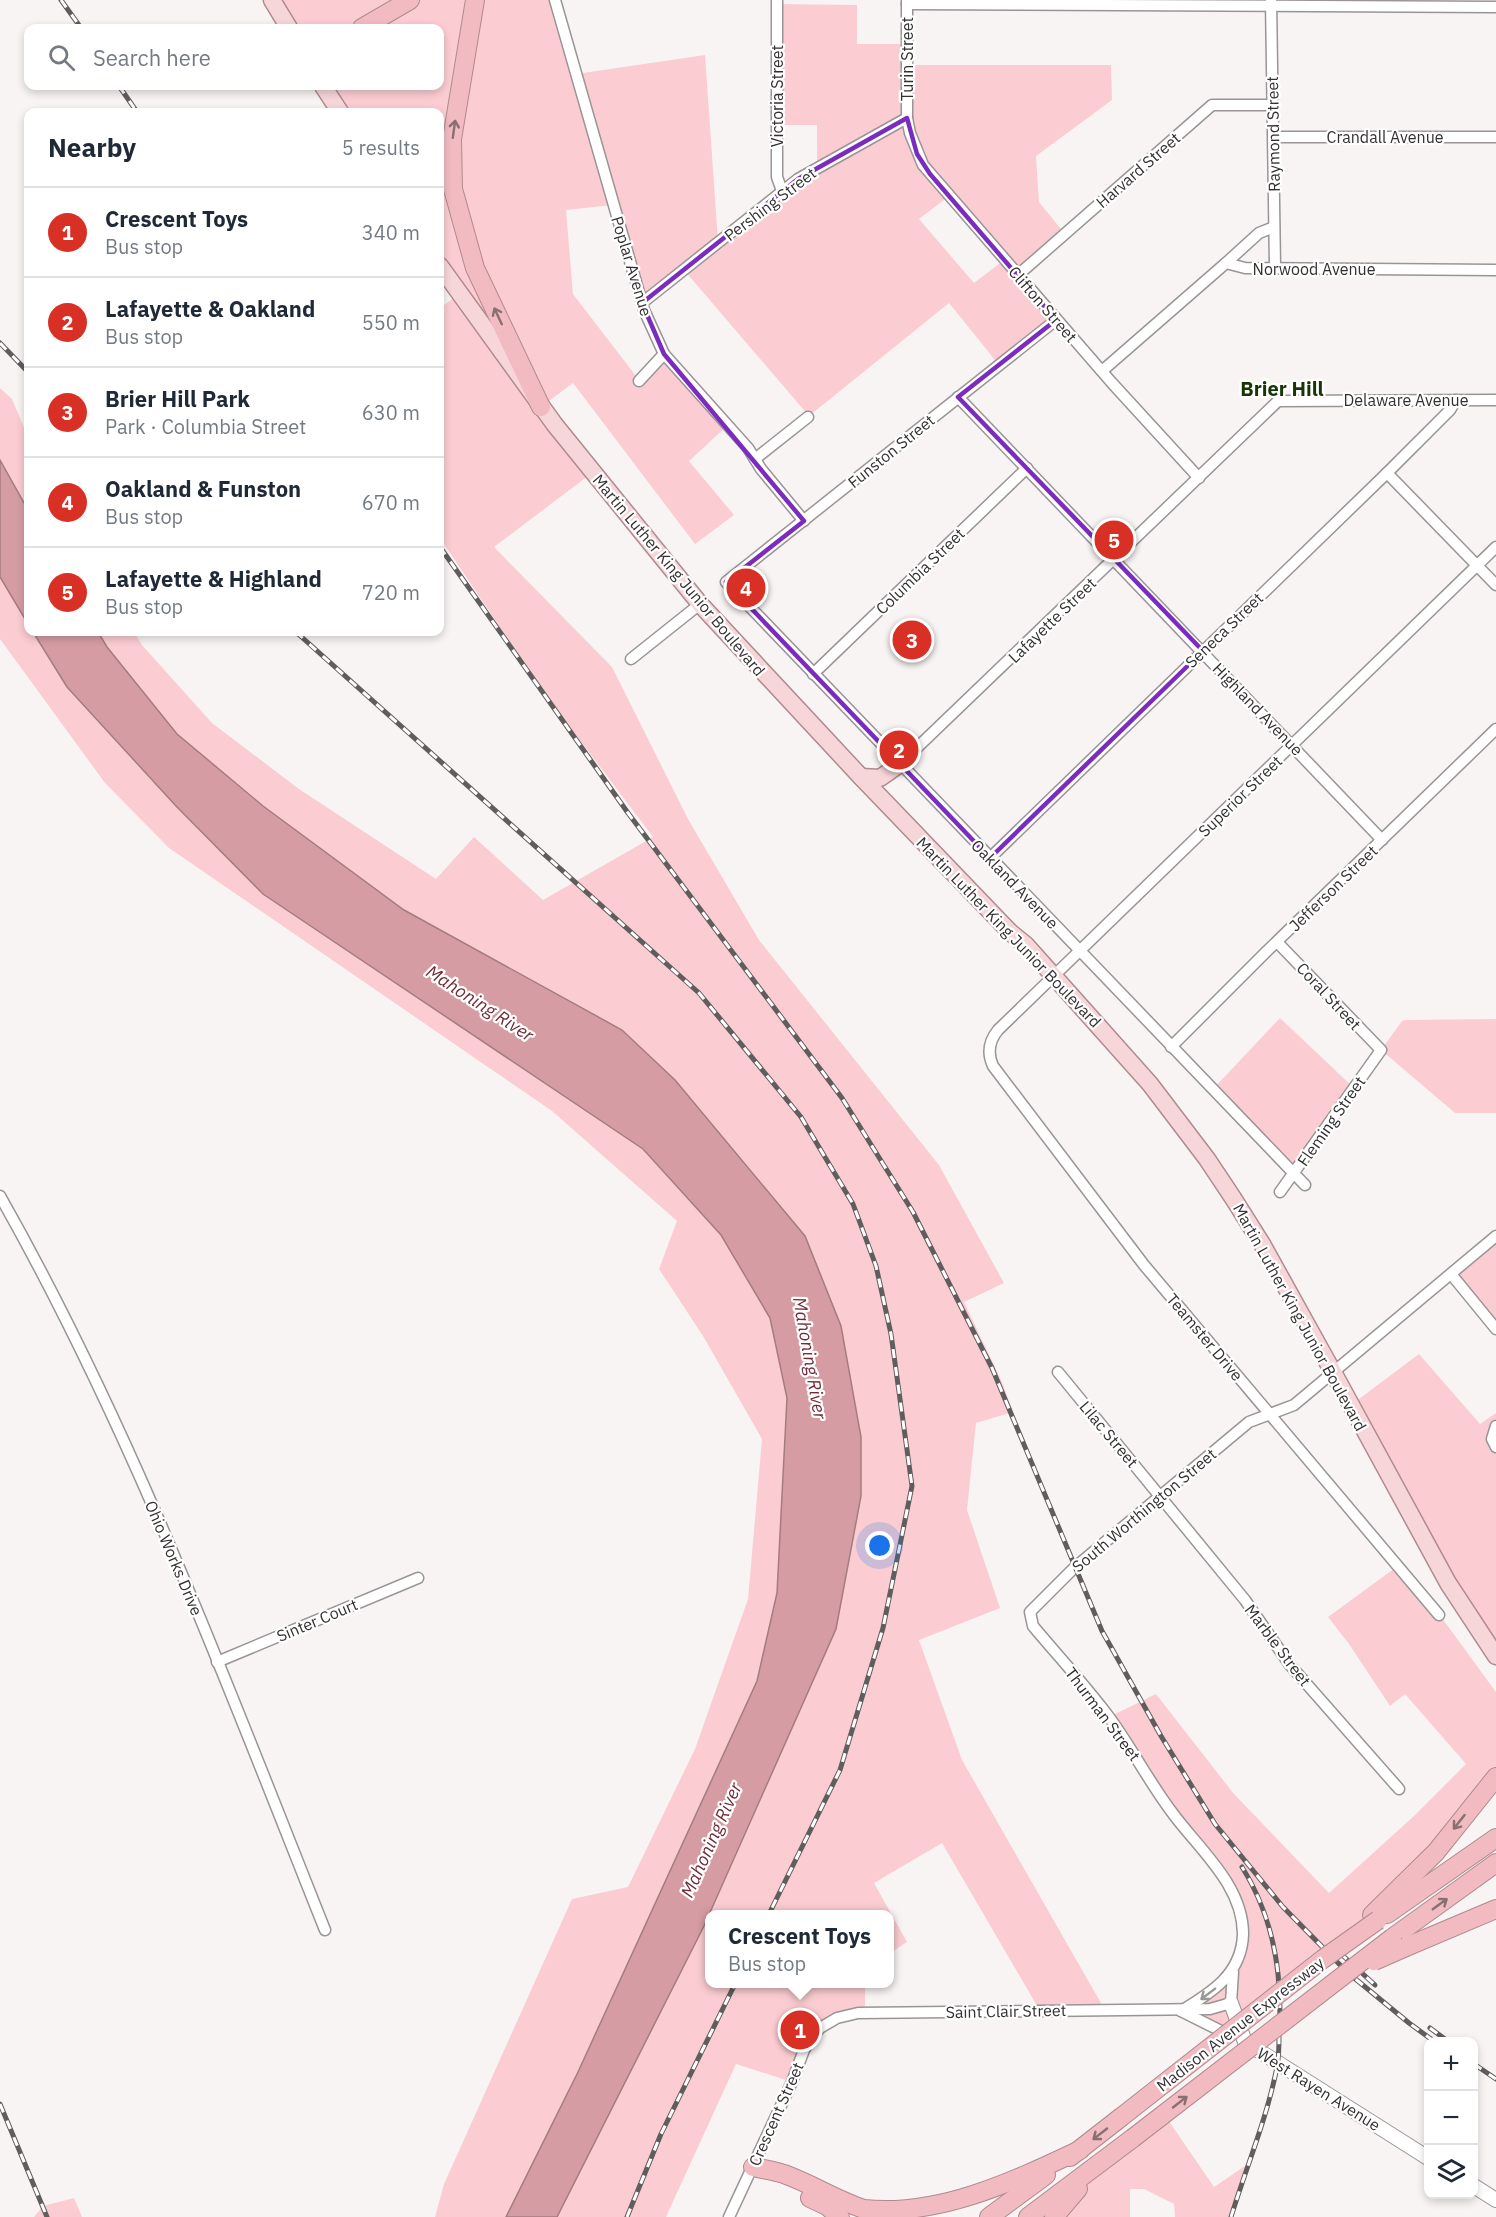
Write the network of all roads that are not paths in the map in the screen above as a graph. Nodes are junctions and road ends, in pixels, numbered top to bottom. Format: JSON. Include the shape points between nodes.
{"nodes":[{"id":1,"x":272,"y":0,"type":"edge"},
{"id":2,"x":410,"y":0,"type":"edge"},
{"id":3,"x":475,"y":0,"type":"edge"},
{"id":4,"x":555,"y":0,"type":"edge"},
{"id":5,"x":777,"y":0,"type":"edge"},
{"id":6,"x":907,"y":2,"type":"edge"},
{"id":7,"x":1271,"y":3,"type":"edge"},
{"id":8,"x":1496,"y":7,"type":"edge"},
{"id":9,"x":286,"y":24,"type":"edge"},
{"id":10,"x":370,"y":24,"type":"edge"},
{"id":11,"x":326,"y":90,"type":"edge"},
{"id":12,"x":1273,"y":105,"type":"junction"},
{"id":13,"x":337,"y":108,"type":"edge"},
{"id":14,"x":907,"y":118,"type":"junction"},
{"id":15,"x":1274,"y":137,"type":"junction"},
{"id":16,"x":1496,"y":137,"type":"edge"},
{"id":17,"x":782,"y":191,"type":"junction"},
{"id":18,"x":1274,"y":227,"type":"junction"},
{"id":19,"x":1226,"y":263,"type":"junction"},
{"id":20,"x":1275,"y":268,"type":"junction"},
{"id":21,"x":1496,"y":270,"type":"edge"},
{"id":22,"x":444,"y":272,"type":"edge"},
{"id":23,"x":1018,"y":275,"type":"junction"},
{"id":24,"x":642,"y":303,"type":"junction"},
{"id":25,"x":1056,"y":320,"type":"junction"},
{"id":26,"x":664,"y":354,"type":"junction"},
{"id":27,"x":1102,"y":371,"type":"junction"},
{"id":28,"x":639,"y":381,"type":"dead end"},
{"id":29,"x":958,"y":397,"type":"junction"},
{"id":30,"x":1281,"y":400,"type":"joint"},
{"id":31,"x":1456,"y":400,"type":"junction"},
{"id":32,"x":1496,"y":400,"type":"edge"},
{"id":33,"x":541,"y":407,"type":"junction"},
{"id":34,"x":808,"y":417,"type":"dead end"},
{"id":35,"x":755,"y":459,"type":"junction"},
{"id":36,"x":1027,"y":468,"type":"junction"},
{"id":37,"x":1388,"y":473,"type":"junction"},
{"id":38,"x":1199,"y":478,"type":"junction"},
{"id":39,"x":804,"y":521,"type":"junction"},
{"id":40,"x":1496,"y":547,"type":"edge"},
{"id":41,"x":1114,"y":560,"type":"junction"},
{"id":42,"x":1477,"y":566,"type":"junction"},
{"id":43,"x":726,"y":582,"type":"joint"},
{"id":44,"x":1496,"y":585,"type":"edge"},
{"id":45,"x":700,"y":604,"type":"junction"},
{"id":46,"x":1203,"y":651,"type":"junction"},
{"id":47,"x":632,"y":659,"type":"dead end"},
{"id":48,"x":813,"y":674,"type":"junction"},
{"id":49,"x":1496,"y":729,"type":"edge"},
{"id":50,"x":1292,"y":745,"type":"junction"},
{"id":51,"x":900,"y":764,"type":"junction"},
{"id":52,"x":861,"y":777,"type":"junction"},
{"id":53,"x":1382,"y":840,"type":"junction"},
{"id":54,"x":990,"y":858,"type":"junction"},
{"id":55,"x":1277,"y":942,"type":"junction"},
{"id":56,"x":1079,"y":951,"type":"junction"},
{"id":57,"x":1053,"y":976,"type":"junction"},
{"id":58,"x":1171,"y":1047,"type":"junction"},
{"id":59,"x":989,"y":1048,"type":"joint"},
{"id":60,"x":1381,"y":1050,"type":"joint"},
{"id":61,"x":1294,"y":1174,"type":"junction"},
{"id":62,"x":1305,"y":1185,"type":"dead end"},
{"id":63,"x":1280,"y":1192,"type":"dead end"},
{"id":64,"x":0,"y":1196,"type":"edge"},
{"id":65,"x":1496,"y":1236,"type":"edge"},
{"id":66,"x":1451,"y":1274,"type":"junction"},
{"id":67,"x":1496,"y":1329,"type":"edge"},
{"id":68,"x":1058,"y":1372,"type":"dead end"},
{"id":69,"x":1334,"y":1372,"type":"junction"},
{"id":70,"x":1270,"y":1414,"type":"junction"},
{"id":71,"x":1496,"y":1426,"type":"edge"},
{"id":72,"x":1496,"y":1447,"type":"edge"},
{"id":73,"x":1161,"y":1496,"type":"junction"},
{"id":74,"x":418,"y":1578,"type":"dead end"},
{"id":75,"x":1439,"y":1615,"type":"dead end"},
{"id":76,"x":1030,"y":1618,"type":"joint"},
{"id":77,"x":1496,"y":1656,"type":"edge"},
{"id":78,"x":217,"y":1662,"type":"junction"},
{"id":79,"x":1496,"y":1778,"type":"edge"},
{"id":80,"x":1399,"y":1790,"type":"dead end"},
{"id":81,"x":1496,"y":1838,"type":"edge"},
{"id":82,"x":1496,"y":1863,"type":"edge"},
{"id":83,"x":1496,"y":1909,"type":"edge"},
{"id":84,"x":1375,"y":1917,"type":"junction"},
{"id":85,"x":325,"y":1930,"type":"dead end"},
{"id":86,"x":1399,"y":1943,"type":"junction"},
{"id":87,"x":1233,"y":1972,"type":"junction"},
{"id":88,"x":1231,"y":2003,"type":"junction"},
{"id":89,"x":1181,"y":2011,"type":"junction"},
{"id":90,"x":832,"y":2020,"type":"joint"},
{"id":91,"x":1245,"y":2042,"type":"junction"},
{"id":92,"x":1080,"y":2150,"type":"junction"},
{"id":93,"x":1424,"y":2155,"type":"edge"},
{"id":94,"x":1105,"y":2159,"type":"junction"},
{"id":95,"x":753,"y":2167,"type":"junction"},
{"id":96,"x":1478,"y":2189,"type":"edge"},
{"id":97,"x":1496,"y":2200,"type":"edge"},
{"id":98,"x":729,"y":2217,"type":"edge"},
{"id":99,"x":840,"y":2217,"type":"edge"},
{"id":100,"x":989,"y":2217,"type":"edge"},
{"id":101,"x":1028,"y":2217,"type":"edge"},
{"id":102,"x":1054,"y":2217,"type":"edge"}],
"edges":[{"from":1,"to":9,"type":"main road"},
{"from":2,"to":10,"type":"highway"},
{"from":33,"to":3,"type":"highway","one_way":true,"via":[[475,268],[454,197],[452,139]]},
{"from":4,"to":24,"type":"street","name":"Poplar Avenue"},
{"from":5,"to":17,"type":"street","name":"Victoria Street","via":[[777,177]]},
{"from":6,"to":7,"type":"street"},
{"from":6,"to":14,"type":"street","name":"Turin Street"},
{"from":7,"to":8,"type":"street"},
{"from":7,"to":12,"type":"street","name":"Raymond Street"},
{"from":11,"to":13,"type":"main road"},
{"from":12,"to":15,"type":"street","name":"Raymond Street"},
{"from":12,"to":23,"type":"street","name":"Harvard Street","via":[[1212,105]]},
{"from":14,"to":17,"type":"street","name":"Pershing Street"},
{"from":14,"to":23,"type":"street","name":"Clifton Street","via":[[923,165]]},
{"from":15,"to":16,"type":"street","name":"Crandall Avenue"},
{"from":15,"to":18,"type":"street","name":"Raymond Street"},
{"from":17,"to":24,"type":"street","name":"Pershing Street"},
{"from":18,"to":19,"type":"street","via":[[1259,233]]},
{"from":18,"to":20,"type":"street","name":"Raymond Street"},
{"from":19,"to":20,"type":"street","name":"Norwood Avenue","via":[[1245,268]]},
{"from":19,"to":27,"type":"street"},
{"from":20,"to":21,"type":"street","name":"Norwood Avenue"},
{"from":22,"to":33,"type":"main road","name":"Martin Luther King Junior Boulevard"},
{"from":23,"to":25,"type":"street","name":"Clifton Street"},
{"from":24,"to":26,"type":"street","name":"Poplar Avenue"},
{"from":25,"to":27,"type":"street","name":"Clifton Street"},
{"from":25,"to":29,"type":"street","name":"Funston Street"},
{"from":26,"to":28,"type":"street"},
{"from":26,"to":35,"type":"street","name":"Poplar Avenue"},
{"from":27,"to":38,"type":"street","name":"Clifton Street"},
{"from":29,"to":36,"type":"street","name":"Highland Avenue"},
{"from":29,"to":39,"type":"street","name":"Funston Street"},
{"from":30,"to":31,"type":"street","name":"Delaware Avenue"},
{"from":30,"to":38,"type":"street","name":"Lafayette Street"},
{"from":31,"to":32,"type":"street","name":"Delaware Avenue"},
{"from":31,"to":37,"type":"street","name":"Seneca Street"},
{"from":33,"to":45,"type":"main road","name":"Martin Luther King Junior Boulevard"},
{"from":34,"to":35,"type":"street"},
{"from":35,"to":39,"type":"street","name":"Poplar Avenue"},
{"from":36,"to":41,"type":"street","name":"Highland Avenue"},
{"from":36,"to":48,"type":"street","name":"Columbia Street"},
{"from":37,"to":42,"type":"street"},
{"from":37,"to":46,"type":"street","name":"Seneca Street"},
{"from":38,"to":41,"type":"street","name":"Lafayette Street"},
{"from":39,"to":43,"type":"street","name":"Funston Street"},
{"from":40,"to":42,"type":"street","name":"Superior Street"},
{"from":41,"to":46,"type":"street","name":"Highland Avenue"},
{"from":41,"to":51,"type":"street","name":"Lafayette Street"},
{"from":42,"to":44,"type":"street"},
{"from":42,"to":50,"type":"street","name":"Superior Street"},
{"from":43,"to":48,"type":"street","name":"Oakland Avenue"},
{"from":45,"to":47,"type":"street"},
{"from":45,"to":52,"type":"main road","name":"Martin Luther King Junior Boulevard"},
{"from":46,"to":50,"type":"street","name":"Highland Avenue"},
{"from":46,"to":54,"type":"street","name":"Seneca Street"},
{"from":48,"to":51,"type":"street","name":"Oakland Avenue"},
{"from":49,"to":53,"type":"street","name":"Jefferson Street"},
{"from":50,"to":53,"type":"street","name":"Highland Avenue"},
{"from":50,"to":56,"type":"street","name":"Superior Street"},
{"from":51,"to":52,"type":"main road","via":[[880,778]]},
{"from":51,"to":54,"type":"street","name":"Oakland Avenue"},
{"from":52,"to":57,"type":"main road","name":"Martin Luther King Junior Boulevard"},
{"from":53,"to":55,"type":"street","name":"Jefferson Street"},
{"from":54,"to":56,"type":"street","name":"Oakland Avenue"},
{"from":55,"to":58,"type":"street","name":"Jefferson Street"},
{"from":55,"to":60,"type":"street","name":"Coral Street"},
{"from":56,"to":57,"type":"street","name":"Superior Street"},
{"from":56,"to":58,"type":"street","name":"Oakland Avenue"},
{"from":57,"to":59,"type":"street","name":"Superior Street","via":[[998,1030]]},
{"from":57,"to":69,"type":"main road","name":"Martin Luther King Junior Boulevard","via":[[1129,1059],[1207,1160],[1262,1244]]},
{"from":58,"to":61,"type":"street","name":"Oakland Avenue"},
{"from":59,"to":70,"type":"street","name":"Teamster Drive","via":[[993,1066],[1101,1209],[1162,1288]]},
{"from":60,"to":61,"type":"street","name":"Fleming Street"},
{"from":61,"to":62,"type":"street","name":"Oakland Avenue"},
{"from":61,"to":63,"type":"street","name":"Fleming Street"},
{"from":64,"to":78,"type":"street","name":"Ohio Works Drive","via":[[87,1362]]},
{"from":65,"to":66,"type":"street","name":"South Worthington Street"},
{"from":66,"to":67,"type":"street"},
{"from":66,"to":69,"type":"street","name":"South Worthington Street"},
{"from":68,"to":73,"type":"street","name":"Lilac Street"},
{"from":69,"to":70,"type":"street","name":"South Worthington Street","via":[[1294,1405]]},
{"from":69,"to":77,"type":"main road","name":"Martin Luther King Junior Boulevard","via":[[1448,1583]]},
{"from":70,"to":73,"type":"street","name":"South Worthington Street","via":[[1249,1422]]},
{"from":70,"to":75,"type":"street","name":"Teamster Drive"},
{"from":71,"to":72,"type":"street","via":[[1492,1433]]},
{"from":73,"to":76,"type":"street","name":"South Worthington Street","via":[[1034,1606]]},
{"from":73,"to":80,"type":"street","name":"Marble Street","via":[[1245,1600],[1290,1665]]},
{"from":74,"to":78,"type":"street","name":"Sinter Court"},
{"from":76,"to":87,"type":"street","name":"Thurman Street","via":[[1109,1717],[1172,1814],[1223,1877],[1237,1901],[1243,1936]]},
{"from":78,"to":85,"type":"street","name":"Ohio Works Drive"},
{"from":79,"to":84,"type":"highway","one_way":true,"via":[[1436,1852]]},
{"from":81,"to":84,"type":"highway","name":"Madison Avenue Expressway"},
{"from":86,"to":82,"type":"highway","one_way":true},
{"from":83,"to":86,"type":"highway"},
{"from":84,"to":92,"type":"highway","name":"Madison Avenue Expressway","one_way":true,"bridge":true},
{"from":94,"to":86,"type":"highway","name":"Madison Avenue Expressway","one_way":true,"bridge":true,"via":[[1347,1972]]},
{"from":87,"to":88,"type":"street"},
{"from":87,"to":89,"type":"street","one_way":true,"via":[[1205,1997]]},
{"from":88,"to":89,"type":"street","name":"Saint Clair Street"},
{"from":88,"to":91,"type":"street","name":"West Rayen Avenue"},
{"from":89,"to":90,"type":"street","name":"Saint Clair Street","via":[[858,2013]]},
{"from":89,"to":91,"type":"street","name":"Saint Clair Street"},
{"from":90,"to":95,"type":"street","name":"Crescent Street","via":[[820,2028],[804,2050]]},
{"from":91,"to":93,"type":"street","name":"West Rayen Avenue"},
{"from":92,"to":95,"type":"highway","via":[[983,2196],[946,2209],[913,2214],[866,2209],[785,2175]]},
{"from":92,"to":100,"type":"highway","name":"Madison Avenue Expressway"},
{"from":94,"to":101,"type":"highway","name":"Madison Avenue Expressway"},
{"from":94,"to":102,"type":"highway"},
{"from":95,"to":98,"type":"street","name":"Crescent Street"},
{"from":95,"to":99,"type":"highway"},
{"from":96,"to":97,"type":"street"}]}
